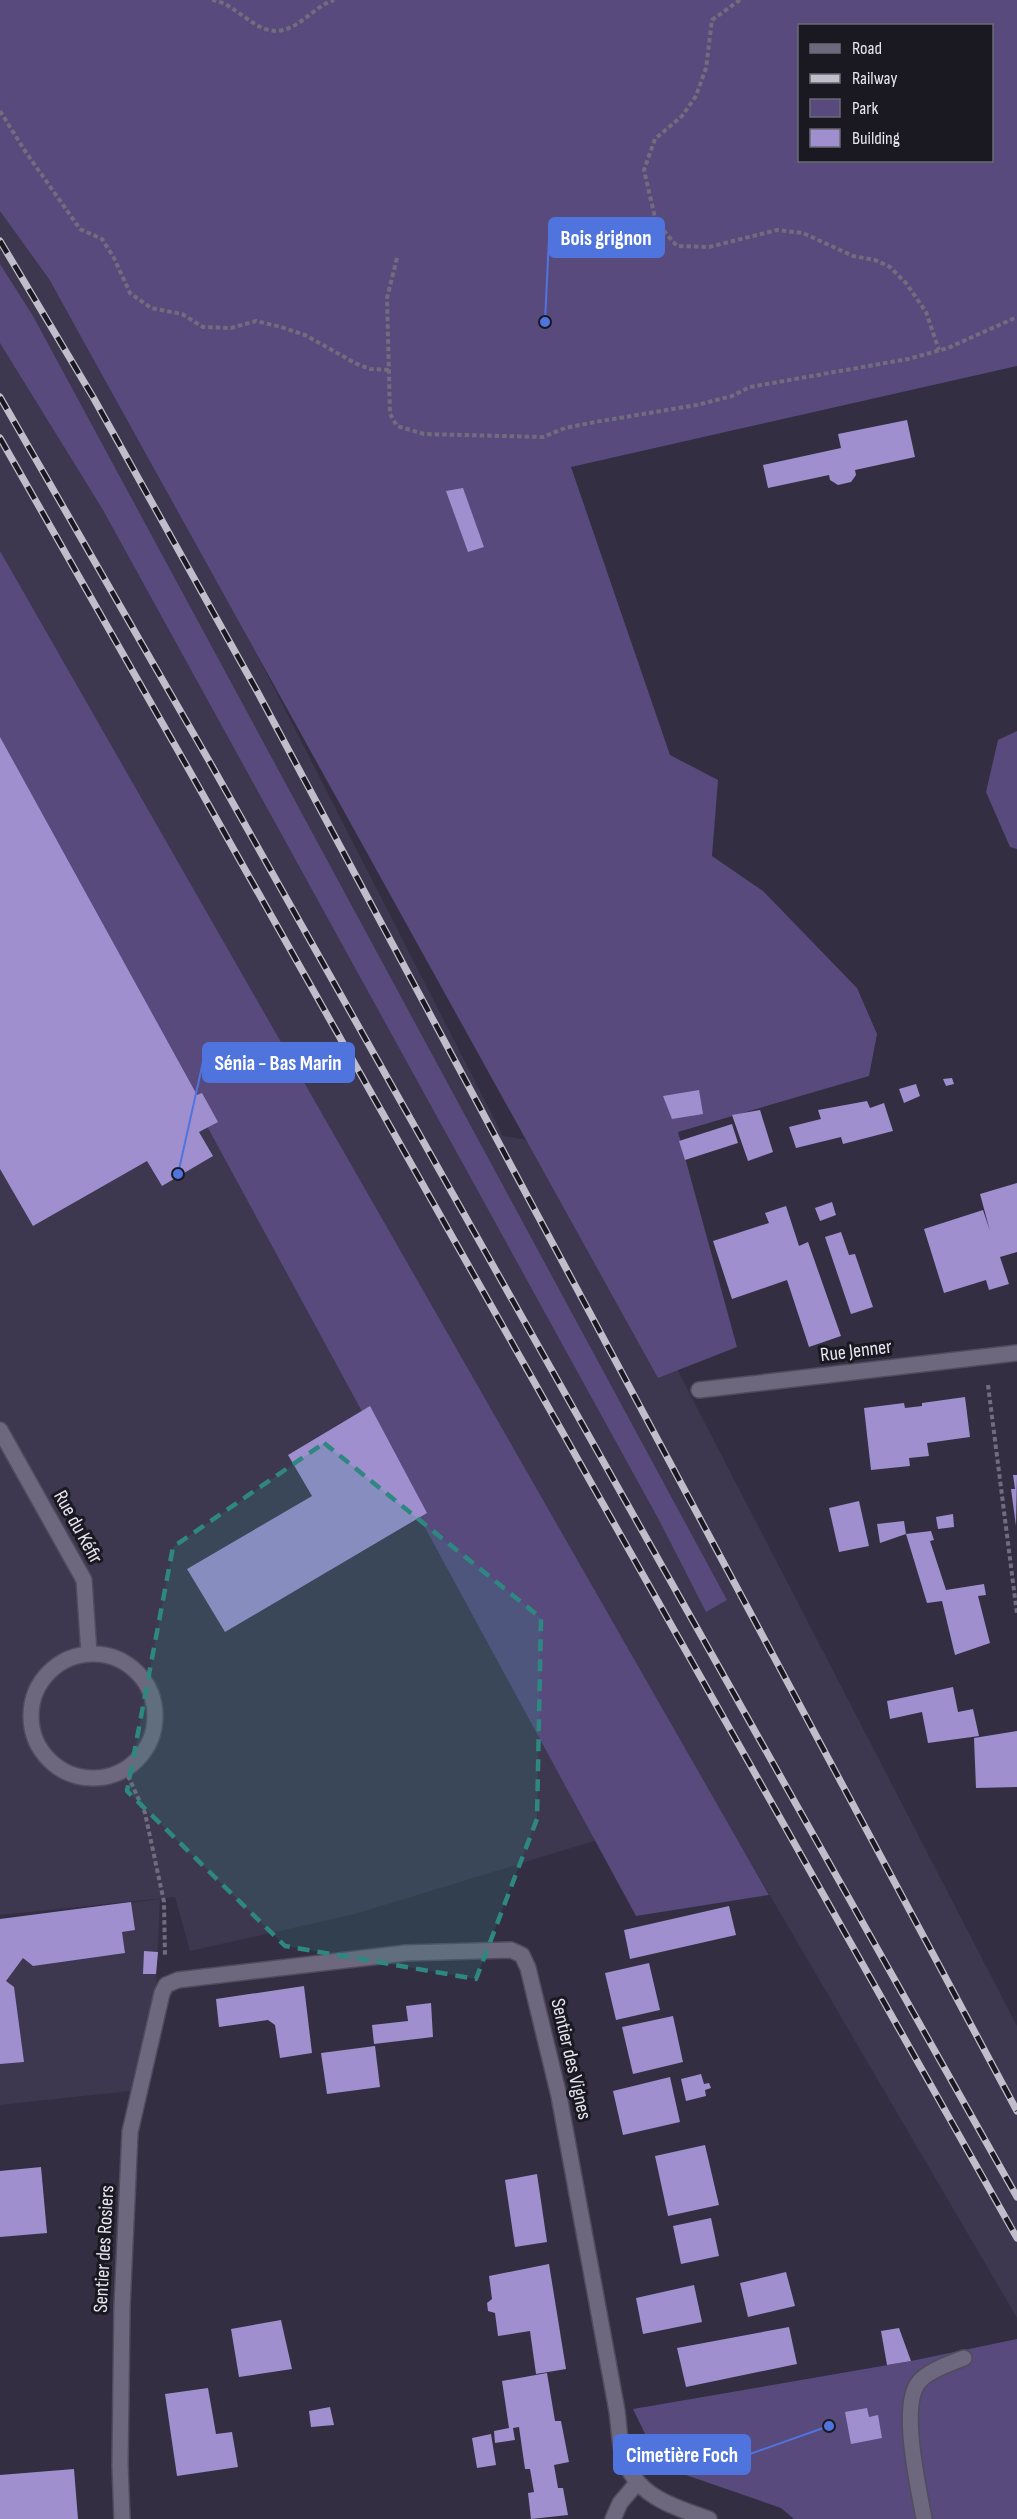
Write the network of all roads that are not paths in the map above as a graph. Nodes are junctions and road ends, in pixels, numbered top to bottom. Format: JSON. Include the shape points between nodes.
{"nodes":[{"id":1,"x":1017,"y":1353,"type":"edge"},
{"id":2,"x":699,"y":1390,"type":"dead end"},
{"id":3,"x":0,"y":1430,"type":"edge"},
{"id":4,"x":89,"y":1653,"type":"junction"},
{"id":5,"x":166,"y":1985,"type":"joint"},
{"id":6,"x":964,"y":2358,"type":"dead end"},
{"id":7,"x":637,"y":2483,"type":"junction"},
{"id":8,"x":122,"y":2519,"type":"edge"},
{"id":9,"x":613,"y":2519,"type":"edge"},
{"id":10,"x":709,"y":2519,"type":"edge"},
{"id":11,"x":924,"y":2519,"type":"edge"}],
"edges":[{"from":1,"to":2,"type":"street","name":"Rue Jenner"},
{"from":3,"to":4,"type":"street","name":"Rue du Kéfir","via":[[84,1580]]},
{"from":4,"to":4,"type":"street","via":[[126,1662],[142,1676],[152,1693],[156,1712],[147,1749],[134,1764],[97,1779],[77,1777],[59,1769],[34,1739],[30,1720],[40,1682],[70,1657]]},
{"from":5,"to":7,"type":"street","name":"Sentier des Vignes","via":[[178,1980],[406,1953],[511,1950],[522,1955],[559,2096],[623,2455]]},
{"from":5,"to":8,"type":"street","name":"Sentier des Rosiers","via":[[130,2132],[122,2307]]},
{"from":6,"to":11,"type":"street","via":[[919,2381],[912,2396],[909,2421]]},
{"from":7,"to":9,"type":"street","via":[[620,2503]]},
{"from":7,"to":10,"type":"street","via":[[665,2504]]}]}
